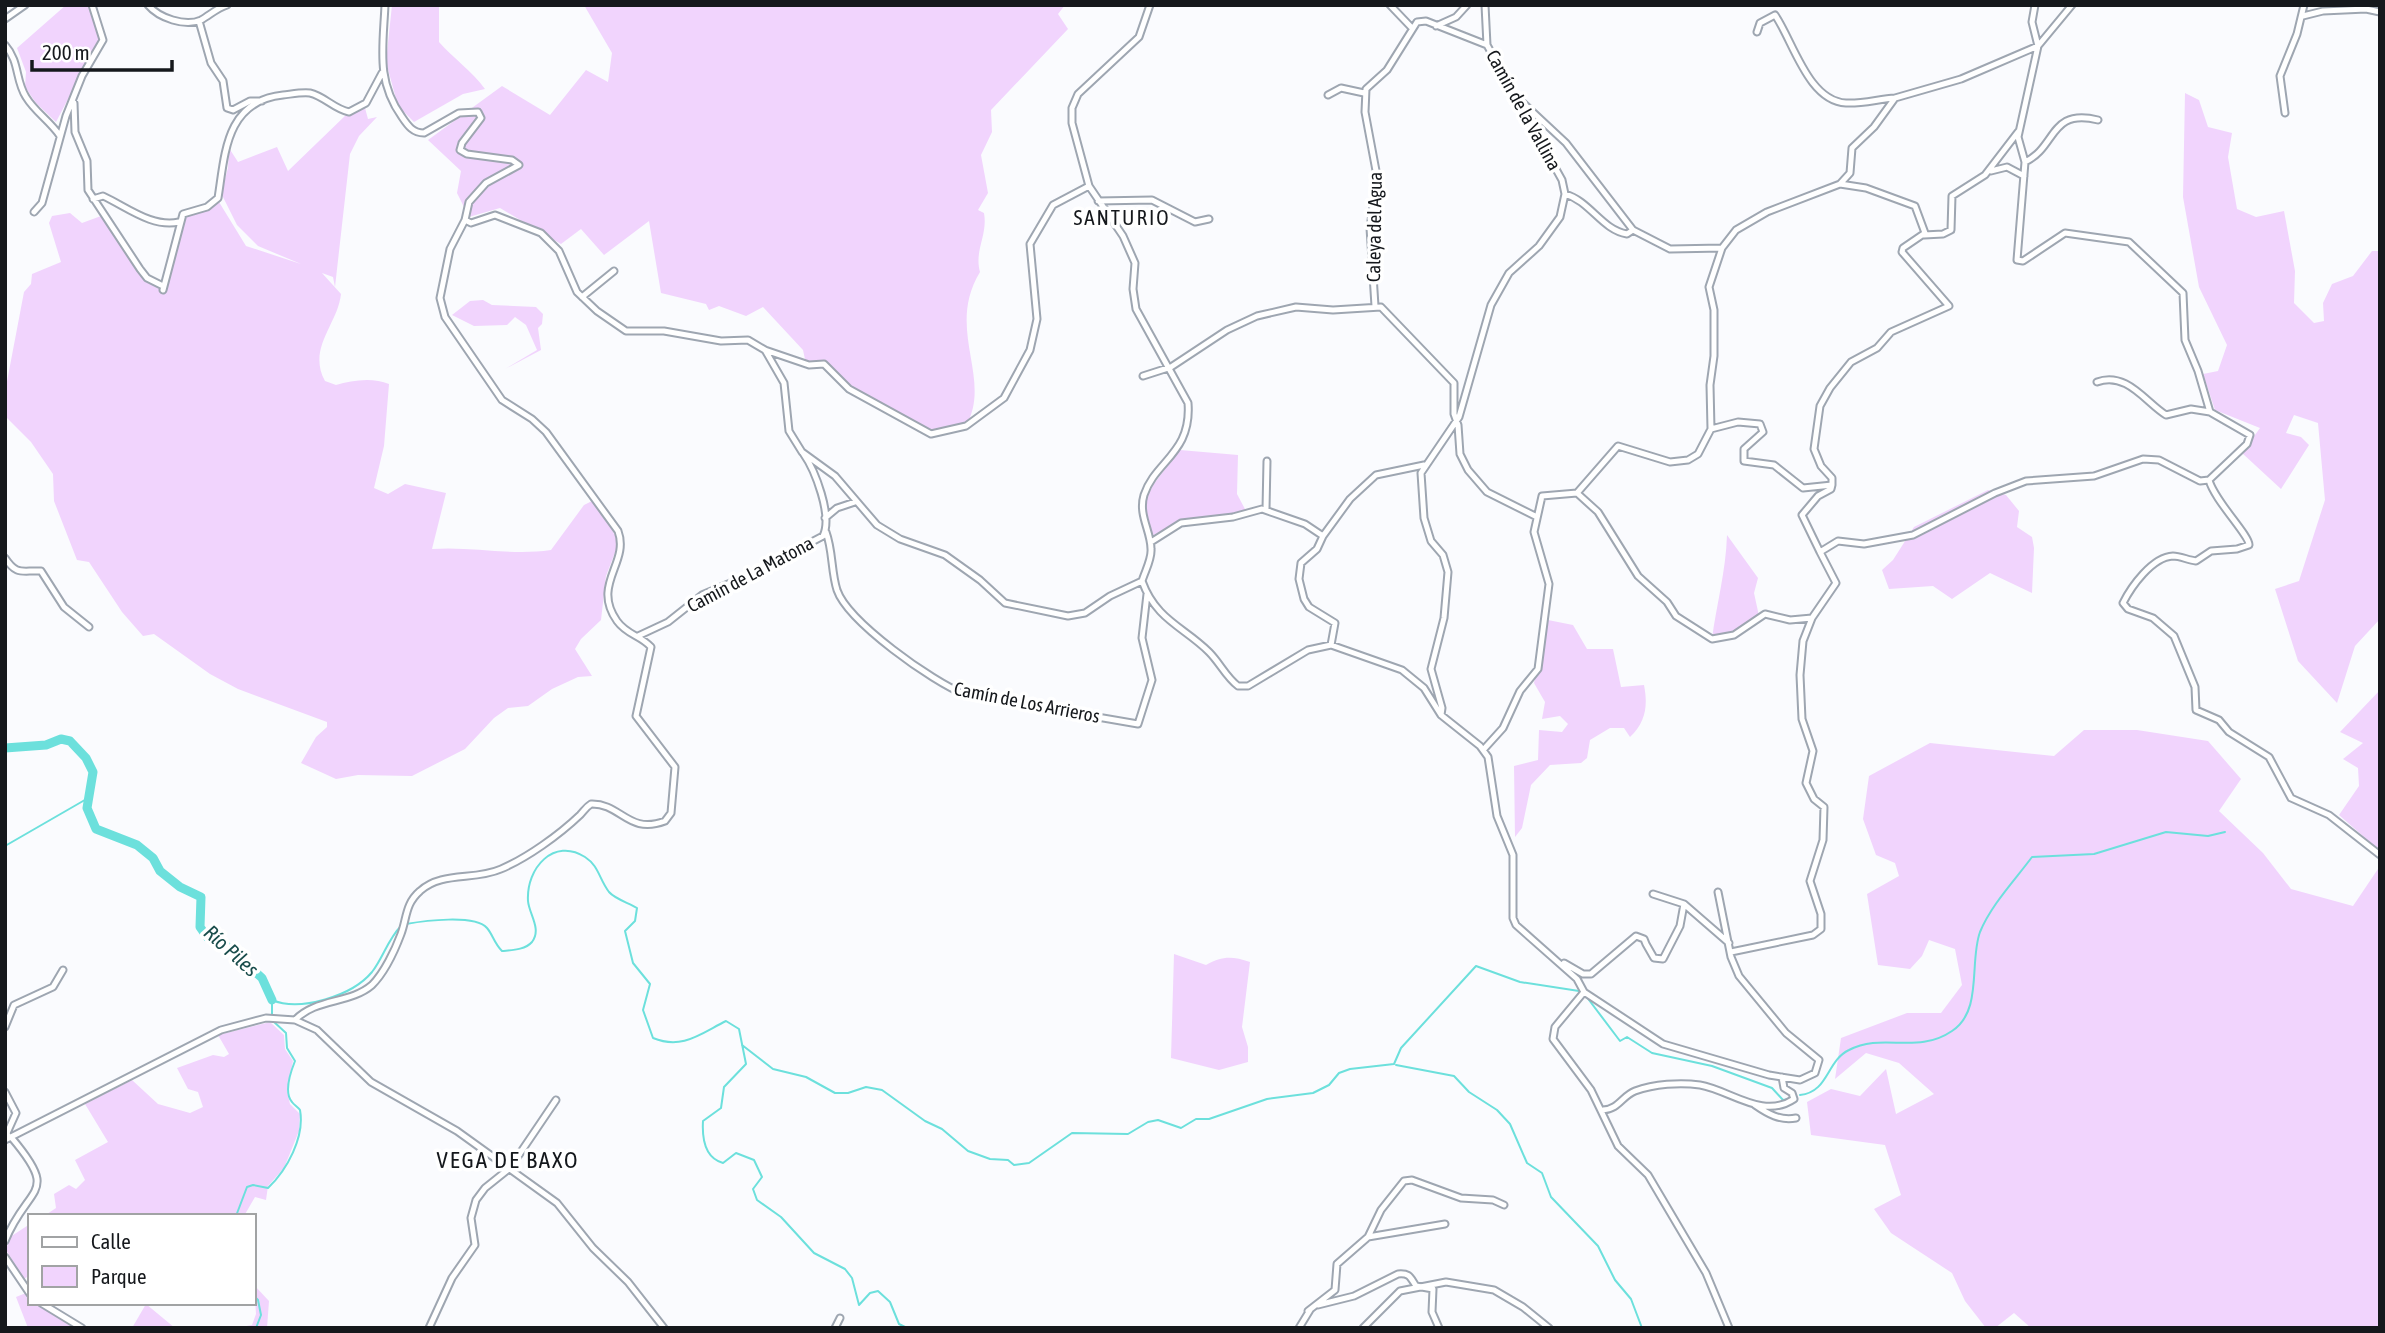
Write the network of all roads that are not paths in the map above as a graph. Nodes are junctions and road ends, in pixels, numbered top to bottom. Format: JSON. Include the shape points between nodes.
{"nodes":[{"id":1,"x":25,"y":5,"type":"edge"},
{"id":2,"x":92,"y":5,"type":"edge"},
{"id":3,"x":148,"y":5,"type":"edge"},
{"id":4,"x":227,"y":5,"type":"edge"},
{"id":5,"x":385,"y":5,"type":"edge"},
{"id":6,"x":1150,"y":5,"type":"edge"},
{"id":7,"x":1390,"y":5,"type":"edge"},
{"id":8,"x":1467,"y":5,"type":"edge"},
{"id":9,"x":1485,"y":5,"type":"edge"},
{"id":10,"x":2035,"y":5,"type":"edge"},
{"id":11,"x":2072,"y":5,"type":"edge"},
{"id":12,"x":2304,"y":5,"type":"edge"},
{"id":13,"x":2380,"y":12,"type":"edge"},
{"id":14,"x":2303,"y":16,"type":"junction"},
{"id":15,"x":5,"y":19,"type":"edge"},
{"id":16,"x":199,"y":21,"type":"junction"},
{"id":17,"x":1436,"y":26,"type":"junction"},
{"id":18,"x":1411,"y":27,"type":"junction"},
{"id":19,"x":1757,"y":32,"type":"dead end"},
{"id":20,"x":5,"y":45,"type":"edge"},
{"id":21,"x":1487,"y":45,"type":"junction"},
{"id":22,"x":2038,"y":46,"type":"junction"},
{"id":23,"x":382,"y":73,"type":"junction"},
{"id":24,"x":1364,"y":93,"type":"junction"},
{"id":25,"x":1328,"y":95,"type":"dead end"},
{"id":26,"x":1518,"y":98,"type":"junction"},
{"id":27,"x":1895,"y":98,"type":"junction"},
{"id":28,"x":74,"y":100,"type":"junction"},
{"id":29,"x":262,"y":101,"type":"junction"},
{"id":30,"x":2286,"y":113,"type":"dead end"},
{"id":31,"x":2098,"y":120,"type":"dead end"},
{"id":32,"x":2018,"y":132,"type":"junction"},
{"id":33,"x":60,"y":136,"type":"junction"},
{"id":34,"x":2025,"y":162,"type":"junction"},
{"id":35,"x":1985,"y":175,"type":"junction"},
{"id":36,"x":2024,"y":176,"type":"junction"},
{"id":37,"x":1840,"y":184,"type":"junction"},
{"id":38,"x":1089,"y":186,"type":"junction"},
{"id":39,"x":1565,"y":194,"type":"junction"},
{"id":40,"x":93,"y":199,"type":"junction"},
{"id":41,"x":1098,"y":201,"type":"junction"},
{"id":42,"x":34,"y":212,"type":"dead end"},
{"id":43,"x":1209,"y":219,"type":"dead end"},
{"id":44,"x":465,"y":220,"type":"junction"},
{"id":45,"x":180,"y":222,"type":"junction"},
{"id":46,"x":1633,"y":230,"type":"junction"},
{"id":47,"x":1924,"y":235,"type":"junction"},
{"id":48,"x":1722,"y":248,"type":"junction"},
{"id":49,"x":614,"y":271,"type":"dead end"},
{"id":50,"x":582,"y":297,"type":"junction"},
{"id":51,"x":1375,"y":306,"type":"junction"},
{"id":52,"x":765,"y":350,"type":"junction"},
{"id":53,"x":1168,"y":369,"type":"junction"},
{"id":54,"x":1143,"y":376,"type":"dead end"},
{"id":55,"x":2097,"y":382,"type":"dead end"},
{"id":56,"x":2210,"y":412,"type":"junction"},
{"id":57,"x":1457,"y":421,"type":"junction"},
{"id":58,"x":1712,"y":429,"type":"junction"},
{"id":59,"x":802,"y":452,"type":"junction"},
{"id":60,"x":1267,"y":461,"type":"dead end"},
{"id":61,"x":1424,"y":465,"type":"junction"},
{"id":62,"x":2208,"y":480,"type":"junction"},
{"id":63,"x":1832,"y":485,"type":"junction"},
{"id":64,"x":1577,"y":493,"type":"junction"},
{"id":65,"x":855,"y":502,"type":"junction"},
{"id":66,"x":1266,"y":509,"type":"junction"},
{"id":67,"x":1535,"y":516,"type":"junction"},
{"id":68,"x":825,"y":517,"type":"junction"},
{"id":69,"x":825,"y":532,"type":"junction"},
{"id":70,"x":1322,"y":536,"type":"junction"},
{"id":71,"x":1150,"y":542,"type":"junction"},
{"id":72,"x":1819,"y":552,"type":"junction"},
{"id":73,"x":5,"y":558,"type":"edge"},
{"id":74,"x":1142,"y":581,"type":"junction"},
{"id":75,"x":1147,"y":594,"type":"junction"},
{"id":76,"x":1812,"y":618,"type":"junction"},
{"id":77,"x":89,"y":627,"type":"dead end"},
{"id":78,"x":638,"y":636,"type":"junction"},
{"id":79,"x":1331,"y":645,"type":"junction"},
{"id":80,"x":1441,"y":715,"type":"junction"},
{"id":81,"x":1484,"y":749,"type":"junction"},
{"id":82,"x":2380,"y":855,"type":"edge"},
{"id":83,"x":1718,"y":892,"type":"dead end"},
{"id":84,"x":1653,"y":894,"type":"dead end"},
{"id":85,"x":1684,"y":904,"type":"junction"},
{"id":86,"x":1728,"y":943,"type":"junction"},
{"id":87,"x":1731,"y":952,"type":"junction"},
{"id":88,"x":1555,"y":958,"type":"junction"},
{"id":89,"x":63,"y":970,"type":"dead end"},
{"id":90,"x":1584,"y":992,"type":"junction"},
{"id":91,"x":315,"y":1006,"type":"junction"},
{"id":92,"x":296,"y":1020,"type":"junction"},
{"id":93,"x":305,"y":1023,"type":"junction"},
{"id":94,"x":5,"y":1027,"type":"edge"},
{"id":95,"x":1782,"y":1077,"type":"junction"},
{"id":96,"x":5,"y":1092,"type":"edge"},
{"id":97,"x":556,"y":1100,"type":"dead end"},
{"id":98,"x":1752,"y":1103,"type":"junction"},
{"id":99,"x":1603,"y":1110,"type":"junction"},
{"id":100,"x":1796,"y":1118,"type":"dead end"},
{"id":101,"x":8,"y":1138,"type":"edge"},
{"id":102,"x":510,"y":1168,"type":"junction"},
{"id":103,"x":1504,"y":1205,"type":"dead end"},
{"id":104,"x":1445,"y":1224,"type":"dead end"},
{"id":105,"x":1368,"y":1237,"type":"junction"},
{"id":106,"x":5,"y":1241,"type":"edge"},
{"id":107,"x":5,"y":1256,"type":"edge"},
{"id":108,"x":1416,"y":1286,"type":"junction"},
{"id":109,"x":28,"y":1291,"type":"edge"},
{"id":110,"x":44,"y":1305,"type":"edge"},
{"id":111,"x":1308,"y":1311,"type":"junction"},
{"id":112,"x":840,"y":1318,"type":"dead end"},
{"id":113,"x":82,"y":1328,"type":"edge"},
{"id":114,"x":429,"y":1328,"type":"edge"},
{"id":115,"x":664,"y":1328,"type":"edge"},
{"id":116,"x":835,"y":1328,"type":"edge"},
{"id":117,"x":1299,"y":1328,"type":"edge"},
{"id":118,"x":1363,"y":1328,"type":"edge"},
{"id":119,"x":1439,"y":1328,"type":"edge"},
{"id":120,"x":1549,"y":1328,"type":"edge"},
{"id":121,"x":1729,"y":1328,"type":"edge"}],
"edges":[{"from":1,"to":15,"type":"street"},
{"from":2,"to":28,"type":"street","via":[[103,40]]},
{"from":3,"to":16,"type":"street","via":[[167,19]]},
{"from":4,"to":16,"type":"street"},
{"from":5,"to":23,"type":"street"},
{"from":6,"to":38,"type":"street","via":[[1139,37],[1074,100],[1072,123]]},
{"from":7,"to":18,"type":"street"},
{"from":8,"to":17,"type":"street","via":[[1456,17]]},
{"from":9,"to":21,"type":"street","name":"Camín de la Vallina"},
{"from":10,"to":22,"type":"street","via":[[2032,22]]},
{"from":11,"to":22,"type":"street"},
{"from":12,"to":14,"type":"street"},
{"from":13,"to":14,"type":"street","via":[[2326,11]]},
{"from":14,"to":30,"type":"street","via":[[2280,76]]},
{"from":16,"to":29,"type":"street","via":[[211,63],[224,83],[227,108]]},
{"from":17,"to":18,"type":"street","via":[[1423,20]]},
{"from":17,"to":21,"type":"street"},
{"from":18,"to":24,"type":"street","via":[[1392,64]]},
{"from":19,"to":27,"type":"street","via":[[1760,23],[1775,15],[1797,59],[1825,96],[1848,103]]},
{"from":20,"to":33,"type":"street","via":[[19,67],[26,98]]},
{"from":21,"to":26,"type":"street","name":"Camín de la Vallina"},
{"from":22,"to":27,"type":"street","via":[[1961,79]]},
{"from":22,"to":32,"type":"street"},
{"from":23,"to":29,"type":"street","via":[[366,103],[349,112],[310,93]]},
{"from":23,"to":44,"type":"street","via":[[390,101],[414,130],[424,133],[459,113],[478,112],[481,118],[460,150],[519,165],[475,192]]},
{"from":24,"to":25,"type":"street","via":[[1341,88]]},
{"from":24,"to":51,"type":"street","name":"Caleya del Agua","via":[[1377,176],[1370,228]]},
{"from":26,"to":39,"type":"street","name":"Camín de la Vallina"},
{"from":26,"to":46,"type":"street","via":[[1566,142]]},
{"from":27,"to":37,"type":"street","via":[[1852,148],[1850,173]]},
{"from":28,"to":33,"type":"street"},
{"from":28,"to":40,"type":"street","via":[[75,132],[87,161],[86,184]]},
{"from":29,"to":45,"type":"street","via":[[239,119],[232,131],[219,172],[218,198],[208,207],[188,212]]},
{"from":31,"to":34,"type":"street","via":[[2077,117],[2061,124]]},
{"from":32,"to":34,"type":"street"},
{"from":32,"to":35,"type":"street"},
{"from":33,"to":42,"type":"street","via":[[42,203]]},
{"from":34,"to":36,"type":"street"},
{"from":35,"to":36,"type":"street","via":[[2003,166]]},
{"from":35,"to":47,"type":"street","via":[[1952,196],[1951,230]]},
{"from":36,"to":56,"type":"street","via":[[2017,260],[2065,233],[2117,238],[2133,245],[2183,293],[2186,348]]},
{"from":37,"to":47,"type":"street","via":[[1912,204]]},
{"from":37,"to":48,"type":"street","via":[[1767,212],[1736,230]]},
{"from":38,"to":41,"type":"street"},
{"from":38,"to":52,"type":"street","via":[[1059,199],[1033,239],[1029,249],[1038,314],[1030,350],[1002,401],[966,426],[930,434],[849,389],[824,364],[809,365]]},
{"from":39,"to":46,"type":"street","via":[[1585,204],[1617,232]]},
{"from":39,"to":57,"type":"street","name":"Camín de la Vallina","via":[[1553,230],[1509,273],[1491,305]]},
{"from":40,"to":45,"type":"street","via":[[103,195],[159,224]]},
{"from":40,"to":45,"type":"street","via":[[147,278],[163,288]]},
{"from":41,"to":43,"type":"street","via":[[1152,200],[1195,222]]},
{"from":41,"to":53,"type":"street","via":[[1131,253],[1136,309]]},
{"from":44,"to":50,"type":"street","via":[[471,223],[495,215],[541,233],[559,251]]},
{"from":44,"to":78,"type":"street","via":[[443,272],[443,313],[502,400],[546,432],[618,531],[621,547],[609,578],[608,601],[624,630]]},
{"from":46,"to":48,"type":"street","via":[[1670,249]]},
{"from":47,"to":63,"type":"street","via":[[1902,252],[1949,306],[1891,332],[1877,348],[1851,362],[1830,388],[1819,405],[1814,449]]},
{"from":48,"to":58,"type":"street","via":[[1709,287],[1714,310]]},
{"from":49,"to":50,"type":"street"},
{"from":50,"to":52,"type":"street","via":[[626,331],[748,340]]},
{"from":51,"to":53,"type":"street","via":[[1296,307],[1257,316]]},
{"from":51,"to":57,"type":"street","via":[[1385,309],[1452,379]]},
{"from":52,"to":59,"type":"street","name":"Camín de La Matona","via":[[784,383],[789,431]]},
{"from":53,"to":54,"type":"street"},
{"from":53,"to":71,"type":"street","via":[[1187,399],[1189,414],[1178,449],[1145,492],[1143,514]]},
{"from":55,"to":56,"type":"street","via":[[2137,389],[2166,415],[2190,409]]},
{"from":56,"to":62,"type":"street","via":[[2247,430],[2250,438]]},
{"from":57,"to":61,"type":"street","name":"Camín de la Vallina"},
{"from":57,"to":67,"type":"street","via":[[1460,454],[1479,486]]},
{"from":58,"to":63,"type":"street","via":[[1738,422],[1760,424],[1763,432],[1744,449],[1744,461],[1774,464],[1803,488]]},
{"from":58,"to":64,"type":"street","via":[[1698,454],[1670,463],[1618,446]]},
{"from":59,"to":65,"type":"street","via":[[835,476]]},
{"from":59,"to":68,"type":"street","name":"Camín de La Matona","via":[[818,479]]},
{"from":60,"to":66,"type":"street"},
{"from":61,"to":70,"type":"street","via":[[1376,475],[1350,499]]},
{"from":61,"to":80,"type":"street","via":[[1420,481],[1423,518],[1448,572],[1444,618],[1431,669]]},
{"from":62,"to":72,"type":"street","via":[[2200,481],[2159,460],[2143,458],[2094,476],[2026,481],[1913,535],[1864,544],[1838,541]]},
{"from":62,"to":82,"type":"street","via":[[2224,511],[2248,536],[2249,545],[2211,551],[2196,561],[2166,558],[2136,583],[2123,603],[2154,618],[2174,636],[2195,687],[2196,710],[2220,720],[2234,735],[2269,757],[2291,797],[2329,815]]},
{"from":63,"to":72,"type":"street","via":[[1802,515]]},
{"from":64,"to":67,"type":"street","via":[[1545,494]]},
{"from":64,"to":76,"type":"street","via":[[1598,512],[1638,576],[1676,616],[1707,638],[1729,638],[1765,614],[1790,620]]},
{"from":65,"to":68,"type":"street"},
{"from":65,"to":74,"type":"street","via":[[889,533],[945,555],[1005,603],[1018,608],[1068,616],[1085,613]]},
{"from":66,"to":70,"type":"street"},
{"from":66,"to":71,"type":"street","via":[[1181,523]]},
{"from":67,"to":81,"type":"street","via":[[1535,537],[1549,584],[1538,669],[1520,691],[1503,728]]},
{"from":68,"to":69,"type":"street","name":"Camín de La Matona"},
{"from":69,"to":75,"type":"street","name":"Camín de Los Arrieros","via":[[837,588],[848,607],[883,642],[941,685],[964,694],[1138,723],[1152,680],[1142,638]]},
{"from":69,"to":78,"type":"street","name":"Camín de La Matona","via":[[745,577],[702,595],[667,622]]},
{"from":70,"to":79,"type":"street","via":[[1317,549],[1301,563],[1299,579],[1309,607],[1335,623]]},
{"from":71,"to":74,"type":"street","via":[[1151,555]]},
{"from":72,"to":76,"type":"street","via":[[1836,583]]},
{"from":73,"to":77,"type":"street","via":[[15,572],[41,571],[64,607]]},
{"from":74,"to":75,"type":"street"},
{"from":75,"to":79,"type":"street","via":[[1170,624],[1207,649],[1238,686],[1248,686],[1308,650]]},
{"from":76,"to":87,"type":"street","via":[[1803,641],[1800,675],[1802,719],[1813,751],[1806,783],[1814,799],[1825,807],[1822,840],[1810,881],[1821,929],[1813,935]]},
{"from":78,"to":91,"type":"street","via":[[651,650],[637,719],[673,762],[670,818],[640,825],[591,804],[503,869],[431,883],[416,895],[390,956],[370,986]]},
{"from":79,"to":80,"type":"street","via":[[1402,670],[1424,688]]},
{"from":80,"to":81,"type":"street"},
{"from":81,"to":88,"type":"street","via":[[1492,771],[1497,816],[1513,855],[1513,918]]},
{"from":83,"to":86,"type":"street"},
{"from":84,"to":85,"type":"street"},
{"from":85,"to":86,"type":"street"},
{"from":85,"to":88,"type":"street","via":[[1680,926],[1665,957],[1654,958],[1644,939],[1636,936],[1588,975]]},
{"from":86,"to":87,"type":"street"},
{"from":87,"to":95,"type":"street","via":[[1739,976],[1786,1033],[1819,1060],[1815,1073],[1800,1080]]},
{"from":88,"to":90,"type":"street"},
{"from":89,"to":94,"type":"street","via":[[54,987],[13,1005]]},
{"from":90,"to":95,"type":"street","via":[[1663,1044]]},
{"from":90,"to":99,"type":"street","via":[[1555,1027],[1553,1039],[1578,1068]]},
{"from":91,"to":92,"type":"street"},
{"from":91,"to":93,"type":"street"},
{"from":92,"to":93,"type":"street"},
{"from":92,"to":101,"type":"street","via":[[266,1018],[221,1030]]},
{"from":93,"to":102,"type":"street","via":[[371,1082],[457,1131]]},
{"from":95,"to":98,"type":"street","via":[[1784,1088],[1794,1099],[1783,1105]]},
{"from":96,"to":101,"type":"street","via":[[16,1114]]},
{"from":97,"to":102,"type":"street"},
{"from":98,"to":99,"type":"street","via":[[1700,1085],[1670,1084],[1635,1091],[1615,1107]]},
{"from":98,"to":100,"type":"street","via":[[1770,1115]]},
{"from":99,"to":121,"type":"street","via":[[1618,1146],[1648,1175],[1675,1219],[1706,1273]]},
{"from":101,"to":106,"type":"street","via":[[35,1166],[38,1180]]},
{"from":102,"to":114,"type":"street","via":[[476,1200],[471,1218],[475,1245],[452,1278]]},
{"from":102,"to":115,"type":"street","via":[[557,1203]]},
{"from":103,"to":105,"type":"street","via":[[1461,1198],[1408,1179],[1395,1189]]},
{"from":104,"to":105,"type":"street"},
{"from":105,"to":111,"type":"street","via":[[1336,1264],[1335,1290]]},
{"from":107,"to":109,"type":"street"},
{"from":108,"to":111,"type":"street","via":[[1411,1276],[1398,1274],[1354,1296]]},
{"from":108,"to":118,"type":"street","via":[[1400,1291]]},
{"from":108,"to":119,"type":"street","via":[[1433,1289],[1432,1312]]},
{"from":108,"to":120,"type":"street","via":[[1446,1282],[1494,1290]]},
{"from":110,"to":113,"type":"street"},
{"from":111,"to":117,"type":"street"},
{"from":112,"to":116,"type":"street"}]}
